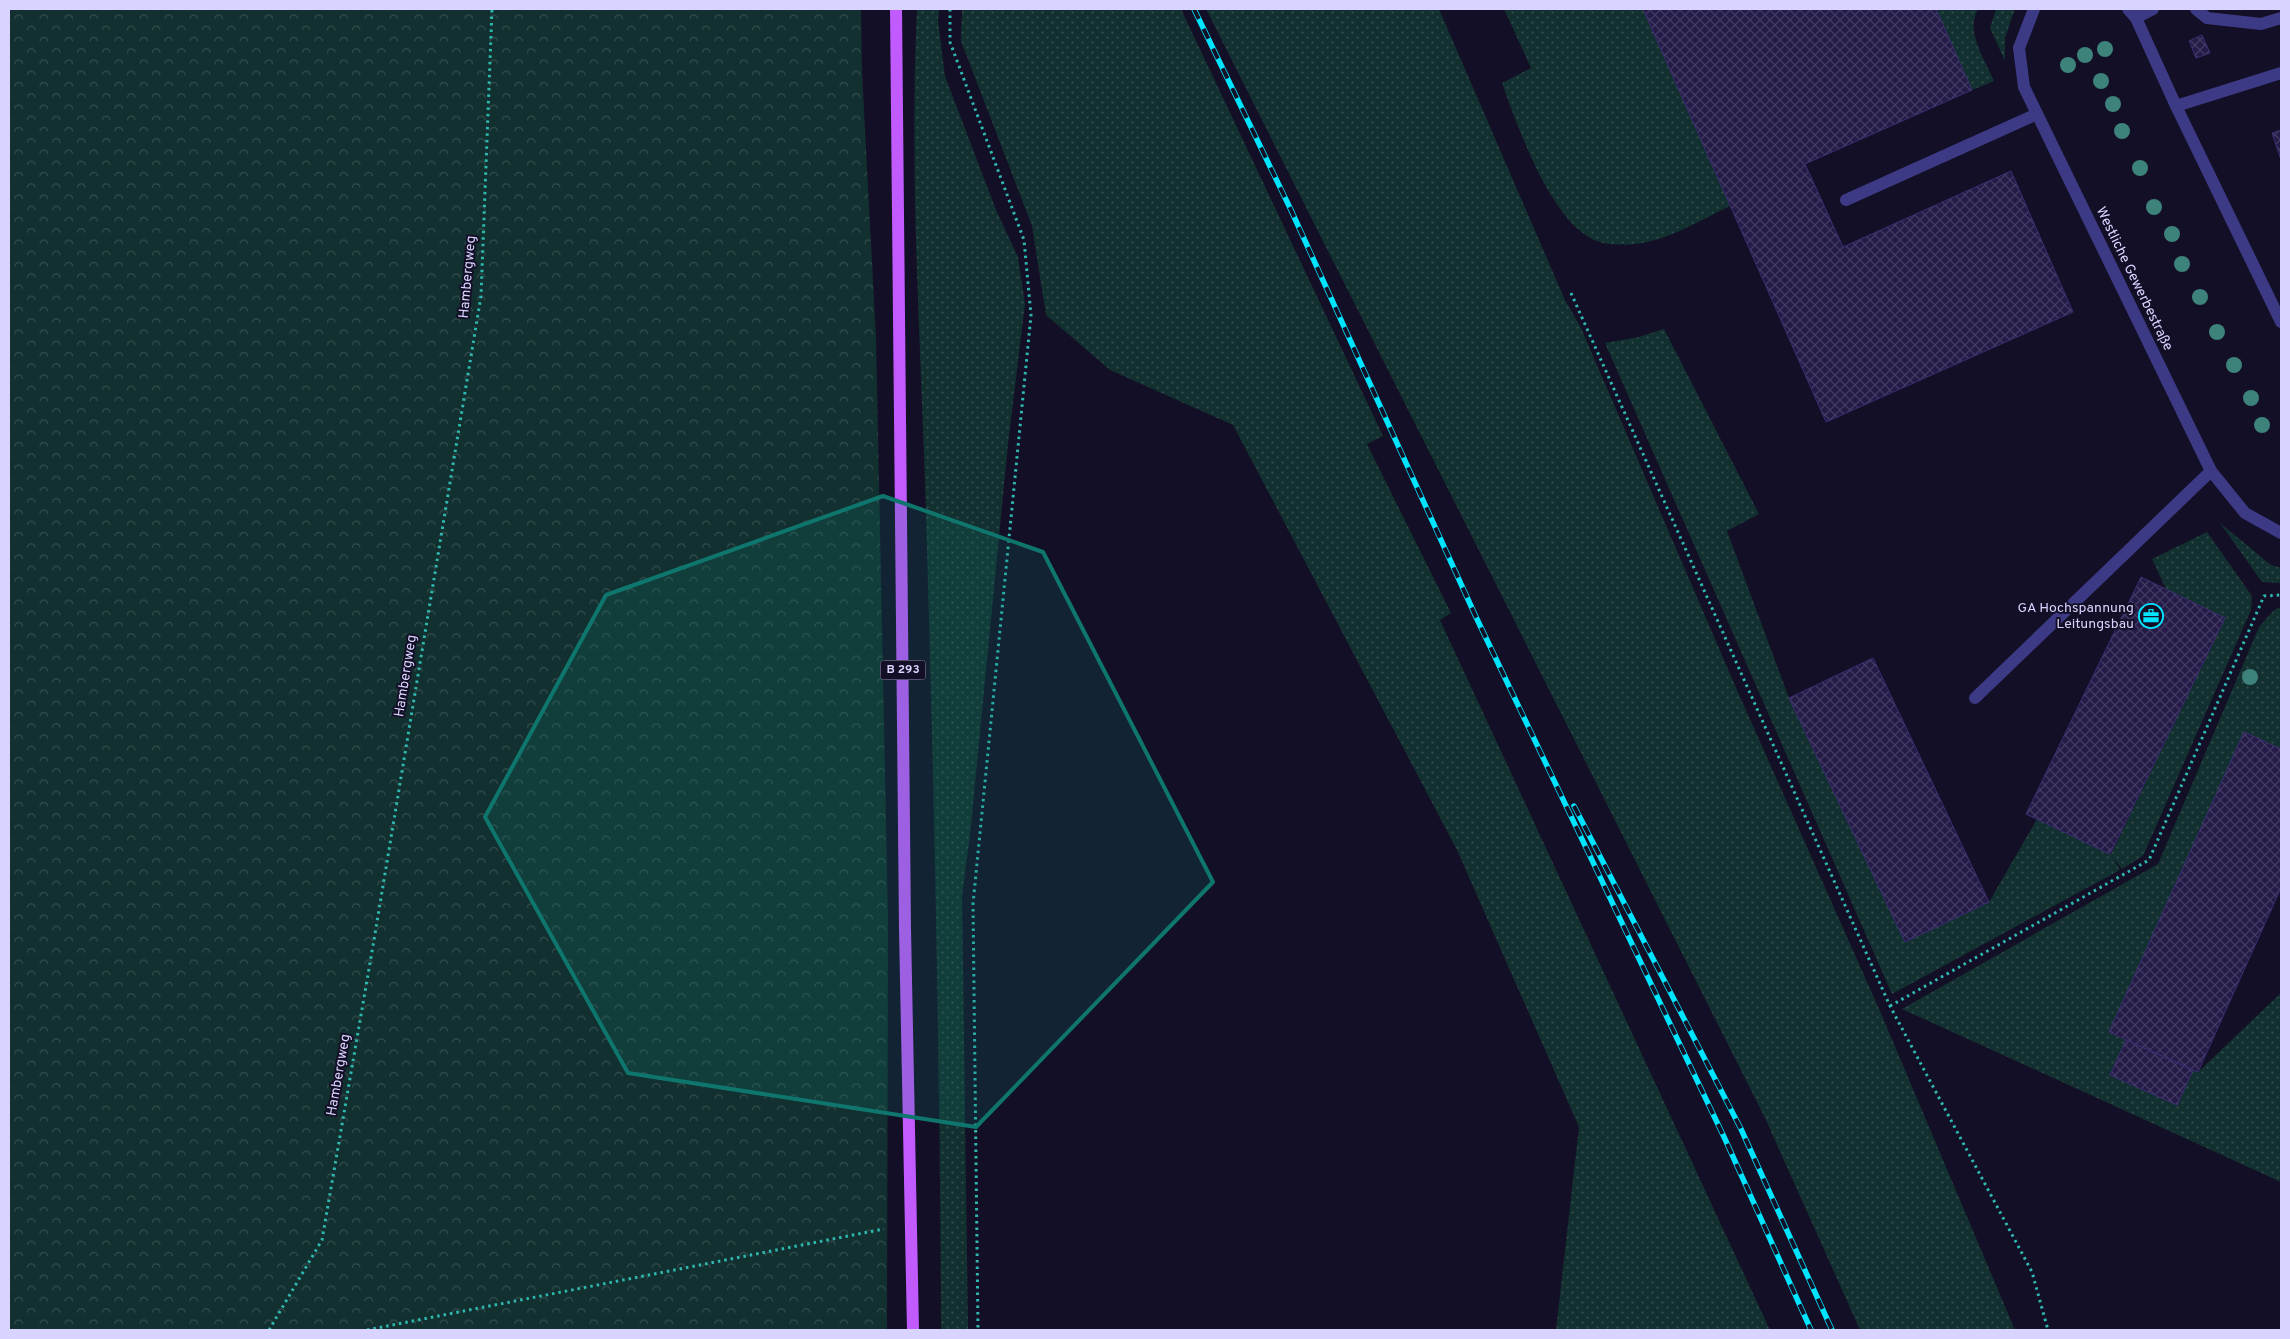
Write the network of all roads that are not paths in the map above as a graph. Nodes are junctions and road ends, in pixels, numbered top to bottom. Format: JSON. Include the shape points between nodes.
{"nodes":[{"id":1,"x":896,"y":9,"type":"edge"},
{"id":2,"x":2034,"y":9,"type":"edge"},
{"id":3,"x":2153,"y":9,"type":"edge"},
{"id":4,"x":2196,"y":9,"type":"edge"},
{"id":5,"x":2132,"y":13,"type":"edge"},
{"id":6,"x":2281,"y":18,"type":"edge"},
{"id":7,"x":2281,"y":73,"type":"edge"},
{"id":8,"x":2176,"y":106,"type":"junction"},
{"id":9,"x":2038,"y":114,"type":"junction"},
{"id":10,"x":1846,"y":200,"type":"dead end"},
{"id":11,"x":2281,"y":322,"type":"edge"},
{"id":12,"x":2211,"y":471,"type":"junction"},
{"id":13,"x":2281,"y":533,"type":"edge"},
{"id":14,"x":1975,"y":698,"type":"dead end"},
{"id":15,"x":913,"y":1330,"type":"edge"}],
"edges":[{"from":1,"to":15,"type":"main road","number":"B 293","via":[[905,918]]},
{"from":2,"to":9,"type":"street","name":"Westliche Gewerbestraße","via":[[2019,48],[2024,87]]},
{"from":3,"to":5,"type":"street"},
{"from":4,"to":6,"type":"street","via":[[2207,18],[2261,24]]},
{"from":5,"to":8,"type":"street"},
{"from":7,"to":8,"type":"street"},
{"from":8,"to":11,"type":"street"},
{"from":9,"to":10,"type":"street"},
{"from":9,"to":12,"type":"street","name":"Westliche Gewerbestraße"},
{"from":12,"to":13,"type":"street","name":"Westliche Gewerbestraße","via":[[2245,513]]},
{"from":12,"to":14,"type":"street"}]}
